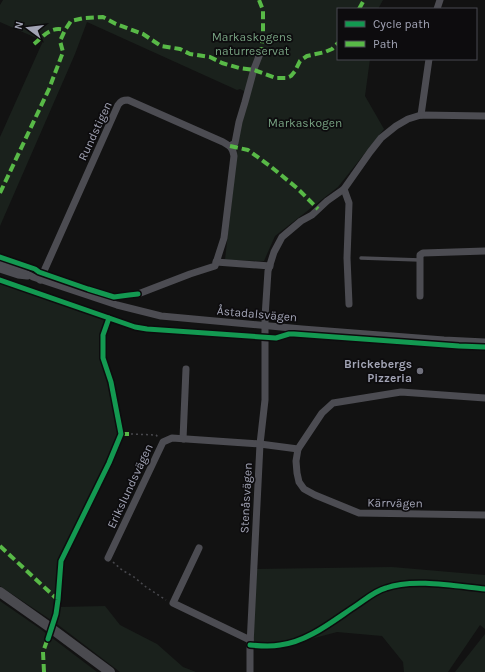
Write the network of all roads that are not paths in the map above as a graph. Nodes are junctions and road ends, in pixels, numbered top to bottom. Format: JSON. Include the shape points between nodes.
{"nodes":[{"id":1,"x":261,"y":51,"type":"dead end"},
{"id":2,"x":429,"y":60,"type":"edge"},
{"id":3,"x":421,"y":115,"type":"junction"},
{"id":4,"x":485,"y":116,"type":"edge"},
{"id":5,"x":230,"y":146,"type":"junction"},
{"id":6,"x":344,"y":189,"type":"junction"},
{"id":7,"x":485,"y":250,"type":"edge"},
{"id":8,"x":362,"y":258,"type":"dead end"},
{"id":9,"x":420,"y":260,"type":"junction"},
{"id":10,"x":216,"y":262,"type":"junction"},
{"id":11,"x":0,"y":264,"type":"edge"},
{"id":12,"x":270,"y":266,"type":"junction"},
{"id":13,"x":0,"y":269,"type":"edge"},
{"id":14,"x":33,"y":277,"type":"junction"},
{"id":15,"x":40,"y":280,"type":"junction"},
{"id":16,"x":138,"y":294,"type":"dead end"},
{"id":17,"x":420,"y":296,"type":"dead end"},
{"id":18,"x":349,"y":304,"type":"dead end"},
{"id":19,"x":265,"y":325,"type":"junction"},
{"id":20,"x":485,"y":342,"type":"edge"},
{"id":21,"x":186,"y":369,"type":"dead end"},
{"id":22,"x":485,"y":398,"type":"edge"},
{"id":23,"x":183,"y":439,"type":"junction"},
{"id":24,"x":260,"y":444,"type":"junction"},
{"id":25,"x":298,"y":448,"type":"junction"},
{"id":26,"x":485,"y":516,"type":"edge"},
{"id":27,"x":199,"y":548,"type":"dead end"},
{"id":28,"x":108,"y":558,"type":"road end"},
{"id":29,"x":0,"y":592,"type":"edge"},
{"id":30,"x":250,"y":640,"type":"junction"},
{"id":31,"x":110,"y":672,"type":"edge"},
{"id":32,"x":250,"y":672,"type":"edge"}],
"edges":[{"from":1,"to":5,"type":"street","via":[[234,143]]},
{"from":2,"to":3,"type":"street"},
{"from":3,"to":4,"type":"street"},
{"from":3,"to":6,"type":"street","name":"Stenåsvägen","via":[[396,126],[382,138]]},
{"from":5,"to":10,"type":"street","via":[[234,156],[224,238]]},
{"from":5,"to":15,"type":"street","name":"Rundstigen","via":[[128,100],[121,102]]},
{"from":6,"to":12,"type":"street","name":"Stenåsvägen","via":[[282,237]]},
{"from":6,"to":18,"type":"street","via":[[349,203]]},
{"from":7,"to":9,"type":"street","via":[[423,252]]},
{"from":8,"to":9,"type":"lane"},
{"from":9,"to":17,"type":"street"},
{"from":10,"to":12,"type":"street"},
{"from":10,"to":16,"type":"street","via":[[215,266]]},
{"from":11,"to":14,"type":"street","name":"Åstadalsvägen"},
{"from":12,"to":19,"type":"street","name":"Stenåsvägen"},
{"from":13,"to":14,"type":"street","name":"Åstadalsvägen"},
{"from":14,"to":15,"type":"street","name":"Åstadalsvägen"},
{"from":15,"to":19,"type":"street","name":"Åstadalsvägen","via":[[117,305],[161,316]]},
{"from":19,"to":20,"type":"street","name":"Åstadalsvägen"},
{"from":19,"to":24,"type":"street","name":"Stenåsvägen","via":[[265,400]]},
{"from":21,"to":23,"type":"street"},
{"from":22,"to":25,"type":"street","via":[[401,392],[333,403],[322,413]]},
{"from":23,"to":24,"type":"street","name":"Erikslundsvägen"},
{"from":23,"to":28,"type":"street","name":"Erikslundsvägen","via":[[172,438],[163,442]]},
{"from":24,"to":25,"type":"street","name":"Erikslundsvägen"},
{"from":24,"to":30,"type":"street","name":"Stenåsvägen"},
{"from":25,"to":26,"type":"street","name":"Kärrvägen","via":[[297,473],[304,489],[353,511]]},
{"from":27,"to":30,"type":"street","via":[[173,603]]},
{"from":29,"to":31,"type":"main road"},
{"from":30,"to":32,"type":"street","name":"Stenåsvägen"}]}
